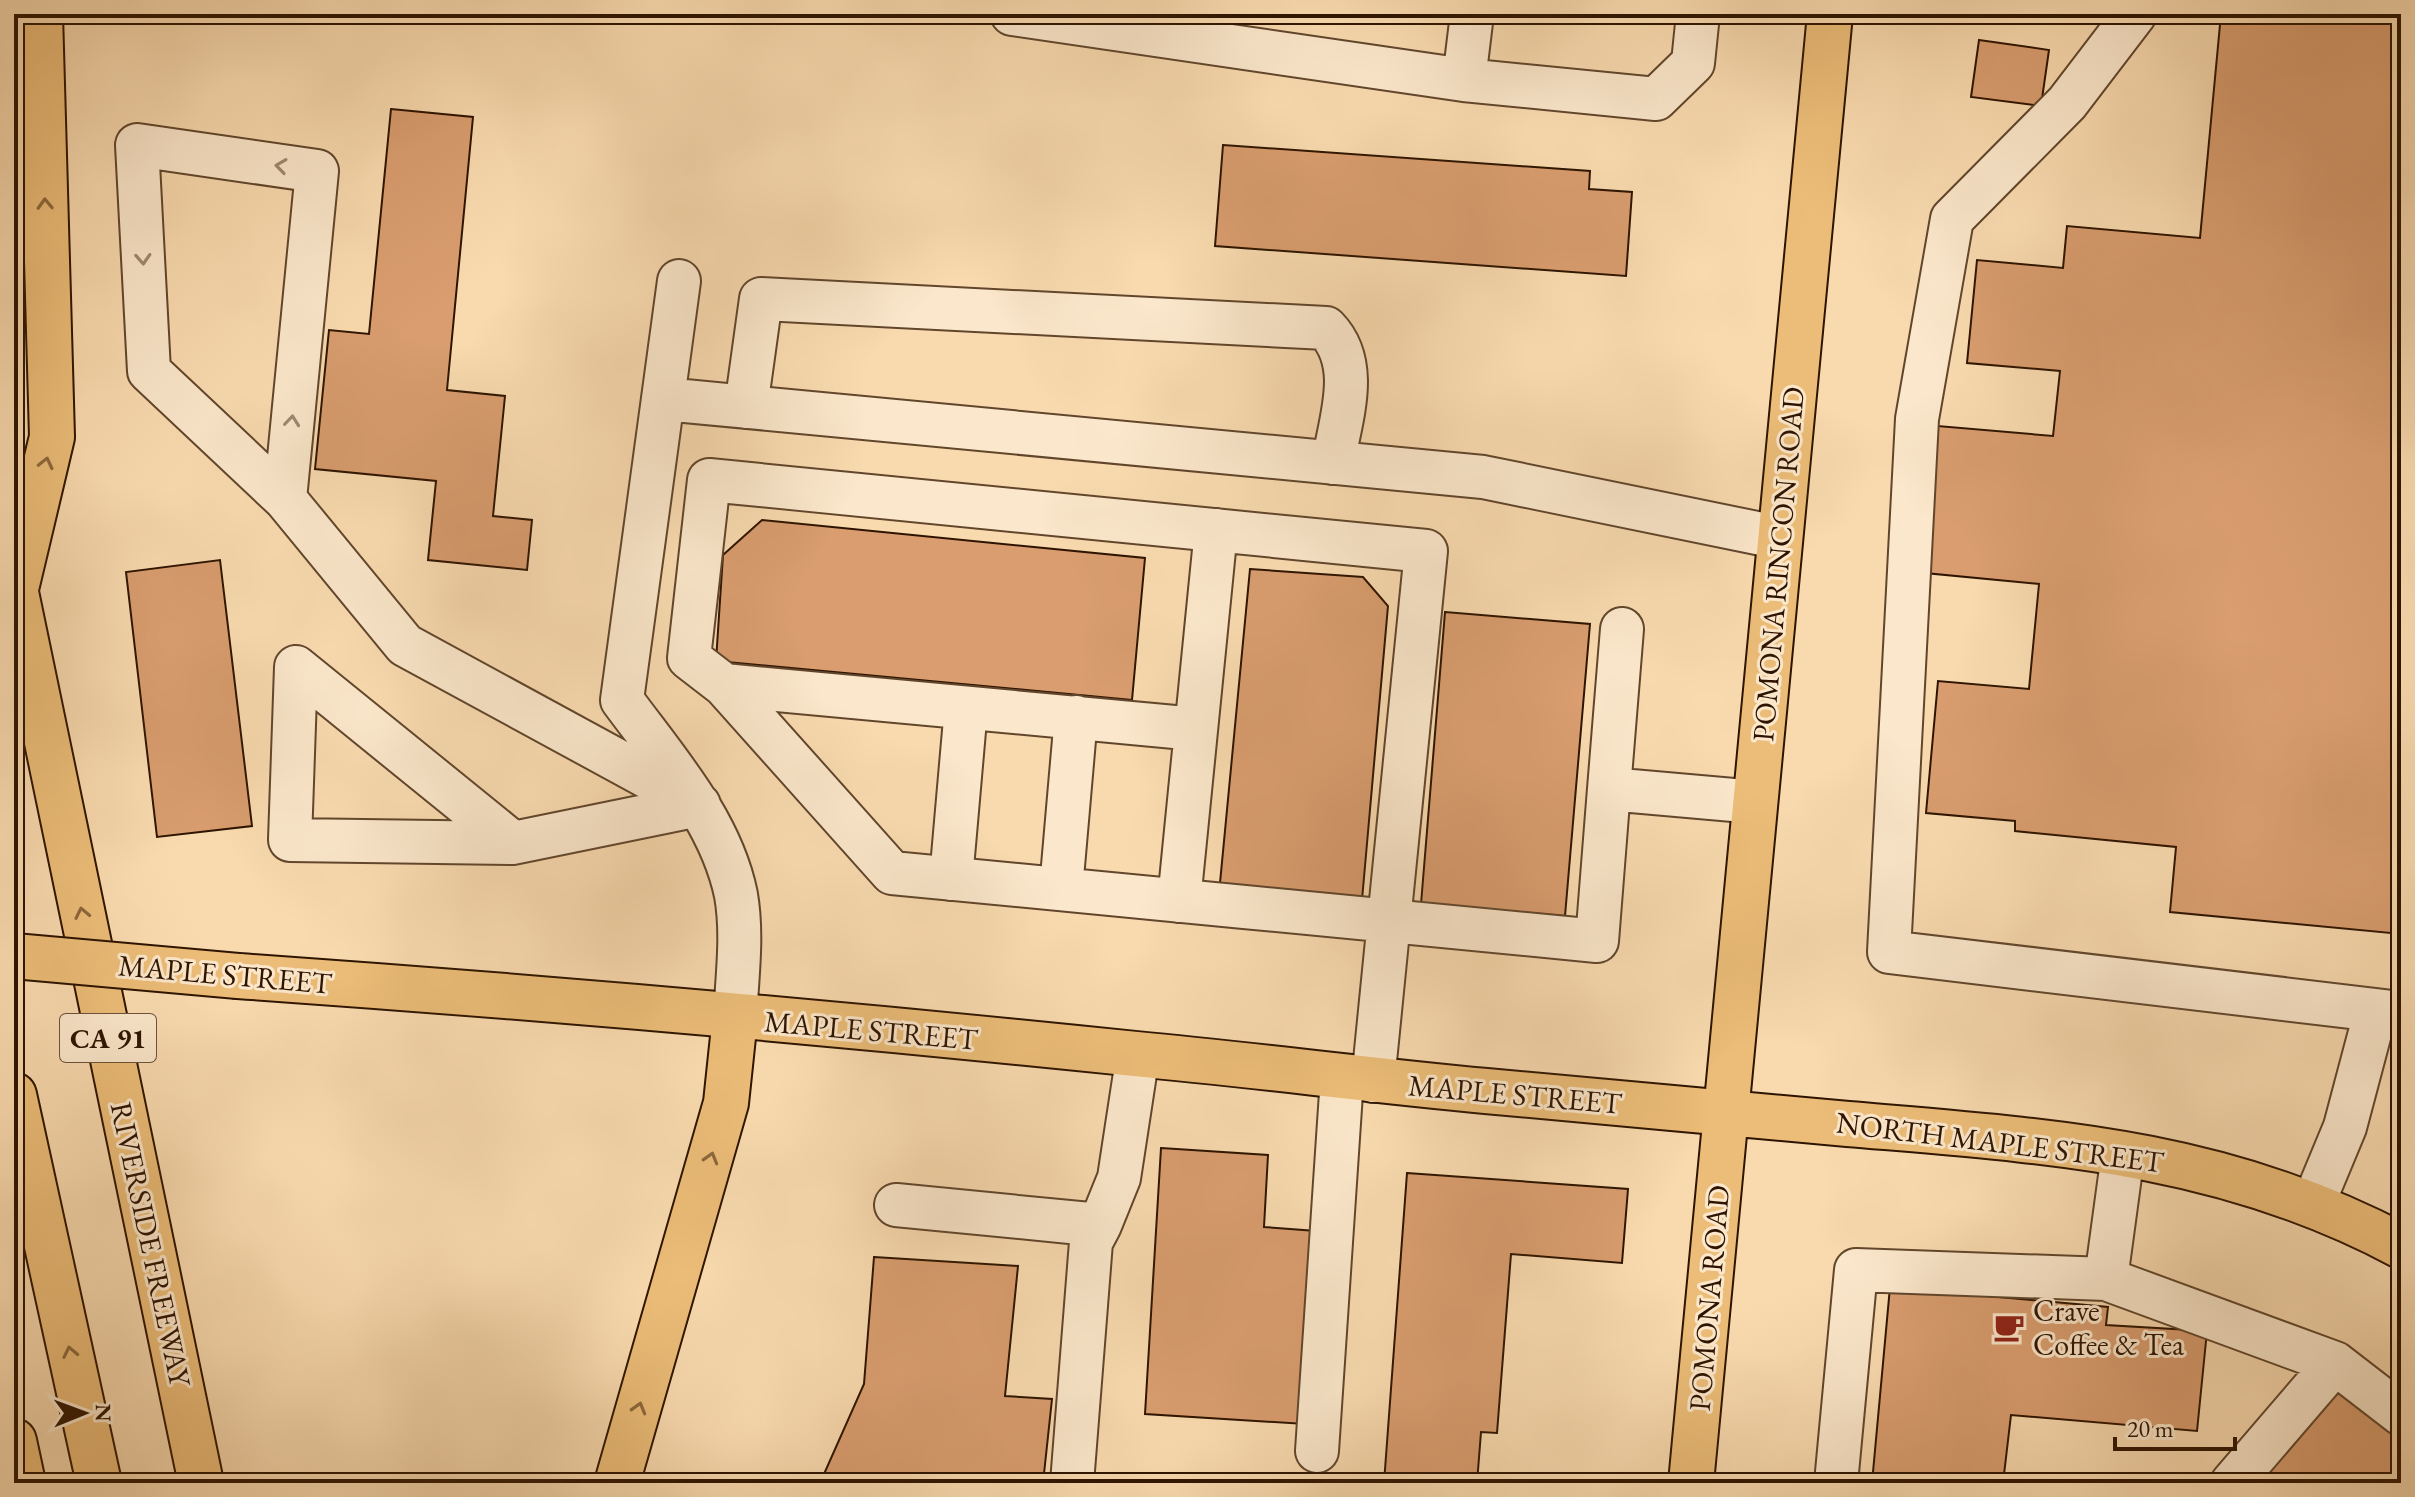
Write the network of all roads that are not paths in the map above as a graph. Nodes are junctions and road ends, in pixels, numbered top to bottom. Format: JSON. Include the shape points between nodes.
{"nodes":[{"id":1,"x":40,"y":14,"type":"edge"},
{"id":2,"x":1012,"y":14,"type":"edge"},
{"id":3,"x":1472,"y":14,"type":"edge"},
{"id":4,"x":1698,"y":14,"type":"edge"},
{"id":5,"x":1830,"y":14,"type":"edge"},
{"id":6,"x":2135,"y":14,"type":"edge"},
{"id":7,"x":1464,"y":80,"type":"junction"},
{"id":8,"x":679,"y":281,"type":"dead end"},
{"id":9,"x":664,"y":399,"type":"junction"},
{"id":10,"x":746,"y":407,"type":"junction"},
{"id":11,"x":1333,"y":463,"type":"junction"},
{"id":12,"x":285,"y":499,"type":"junction"},
{"id":13,"x":1216,"y":530,"type":"junction"},
{"id":14,"x":1781,"y":538,"type":"junction"},
{"id":15,"x":15,"y":588,"type":"edge"},
{"id":16,"x":1622,"y":629,"type":"dead end"},
{"id":17,"x":724,"y":685,"type":"junction"},
{"id":18,"x":966,"y":708,"type":"junction"},
{"id":19,"x":1076,"y":717,"type":"junction"},
{"id":20,"x":1196,"y":729,"type":"junction"},
{"id":21,"x":1609,"y":789,"type":"junction"},
{"id":22,"x":1756,"y":802,"type":"junction"},
{"id":23,"x":699,"y":805,"type":"junction"},
{"id":24,"x":513,"y":843,"type":"junction"},
{"id":25,"x":951,"y":879,"type":"junction"},
{"id":26,"x":1061,"y":889,"type":"junction"},
{"id":27,"x":1179,"y":901,"type":"junction"},
{"id":28,"x":1388,"y":921,"type":"junction"},
{"id":29,"x":14,"y":956,"type":"edge"},
{"id":30,"x":2388,"y":1011,"type":"edge"},
{"id":31,"x":735,"y":1018,"type":"junction"},
{"id":32,"x":1138,"y":1054,"type":"junction"},
{"id":33,"x":1357,"y":1079,"type":"junction"},
{"id":34,"x":14,"y":1095,"type":"edge"},
{"id":35,"x":1726,"y":1113,"type":"junction"},
{"id":36,"x":2123,"y":1154,"type":"junction"},
{"id":37,"x":2313,"y":1204,"type":"junction"},
{"id":38,"x":896,"y":1205,"type":"dead end"},
{"id":39,"x":1100,"y":1225,"type":"junction"},
{"id":40,"x":2401,"y":1246,"type":"edge"},
{"id":41,"x":2106,"y":1279,"type":"junction"},
{"id":42,"x":2335,"y":1363,"type":"junction"},
{"id":43,"x":2401,"y":1414,"type":"edge"},
{"id":44,"x":14,"y":1441,"type":"edge"},
{"id":45,"x":1317,"y":1451,"type":"dead end"},
{"id":46,"x":23,"y":1483,"type":"edge"},
{"id":47,"x":99,"y":1483,"type":"edge"},
{"id":48,"x":201,"y":1483,"type":"edge"},
{"id":49,"x":617,"y":1483,"type":"edge"},
{"id":50,"x":1072,"y":1483,"type":"edge"},
{"id":51,"x":1691,"y":1483,"type":"edge"},
{"id":52,"x":1836,"y":1483,"type":"edge"},
{"id":53,"x":2232,"y":1483,"type":"edge"}],
"edges":[{"from":15,"to":1,"type":"main road","one_way":true,"via":[[52,437]]},
{"from":2,"to":7,"type":"lane"},
{"from":3,"to":7,"type":"lane"},
{"from":4,"to":7,"type":"lane","via":[[1693,63],[1656,99]]},
{"from":5,"to":14,"type":"main road","name":"POMONA RINCON ROAD"},
{"from":6,"to":30,"type":"lane","via":[[2067,103],[1952,219],[1917,419],[1889,952]]},
{"from":8,"to":9,"type":"lane"},
{"from":9,"to":10,"type":"lane"},
{"from":9,"to":23,"type":"lane","via":[[622,700]]},
{"from":10,"to":11,"type":"lane"},
{"from":10,"to":11,"type":"lane","via":[[761,299],[1326,328],[1341,344],[1348,371]]},
{"from":11,"to":14,"type":"lane","via":[[1483,477]]},
{"from":12,"to":12,"type":"lane","one_way":true,"via":[[317,171],[137,145],[149,371]]},
{"from":12,"to":23,"type":"lane","via":[[405,645]]},
{"from":13,"to":17,"type":"lane","via":[[709,480],[689,658]]},
{"from":13,"to":20,"type":"lane"},
{"from":13,"to":28,"type":"lane","via":[[1426,551]]},
{"from":14,"to":22,"type":"main road","name":"POMONA RINCON ROAD"},
{"from":48,"to":15,"type":"main road","name":"RIVERSIDE FREEWAY","number":"CA 91","one_way":true},
{"from":16,"to":21,"type":"lane"},
{"from":17,"to":18,"type":"lane"},
{"from":17,"to":25,"type":"lane","via":[[892,873]]},
{"from":18,"to":19,"type":"lane"},
{"from":18,"to":25,"type":"lane"},
{"from":19,"to":20,"type":"lane"},
{"from":19,"to":26,"type":"lane"},
{"from":20,"to":27,"type":"lane"},
{"from":21,"to":22,"type":"lane"},
{"from":21,"to":28,"type":"lane","via":[[1597,941]]},
{"from":22,"to":35,"type":"main road","name":"POMONA RINCON ROAD"},
{"from":23,"to":24,"type":"lane"},
{"from":23,"to":31,"type":"lane","via":[[729,865],[736,898]]},
{"from":24,"to":24,"type":"lane","via":[[290,840],[296,667],[320,686]]},
{"from":25,"to":26,"type":"lane"},
{"from":26,"to":27,"type":"lane"},
{"from":27,"to":28,"type":"lane"},
{"from":28,"to":33,"type":"lane"},
{"from":29,"to":31,"type":"main road","name":"MAPLE STREET","bridge":true},
{"from":30,"to":37,"type":"lane"},
{"from":31,"to":32,"type":"main road","name":"MAPLE STREET"},
{"from":49,"to":31,"type":"main road","one_way":true,"via":[[726,1103]]},
{"from":32,"to":33,"type":"main road","name":"MAPLE STREET"},
{"from":32,"to":39,"type":"lane","via":[[1119,1178]]},
{"from":33,"to":35,"type":"main road","name":"MAPLE STREET"},
{"from":33,"to":45,"type":"lane","via":[[1331,1282]]},
{"from":47,"to":34,"type":"main road","one_way":true},
{"from":35,"to":36,"type":"main road","name":"NORTH MAPLE STREET","via":[[2037,1140]]},
{"from":35,"to":51,"type":"main road","name":"POMONA ROAD"},
{"from":36,"to":37,"type":"main road","name":"NORTH MAPLE STREET","via":[[2185,1164]]},
{"from":36,"to":41,"type":"lane"},
{"from":37,"to":40,"type":"main road","name":"NORTH MAPLE STREET"},
{"from":38,"to":39,"type":"lane"},
{"from":39,"to":50,"type":"lane","via":[[1091,1242]]},
{"from":41,"to":42,"type":"lane"},
{"from":41,"to":52,"type":"lane","via":[[1856,1270]]},
{"from":42,"to":43,"type":"lane"},
{"from":42,"to":53,"type":"lane"},
{"from":44,"to":46,"type":"main road"}]}
